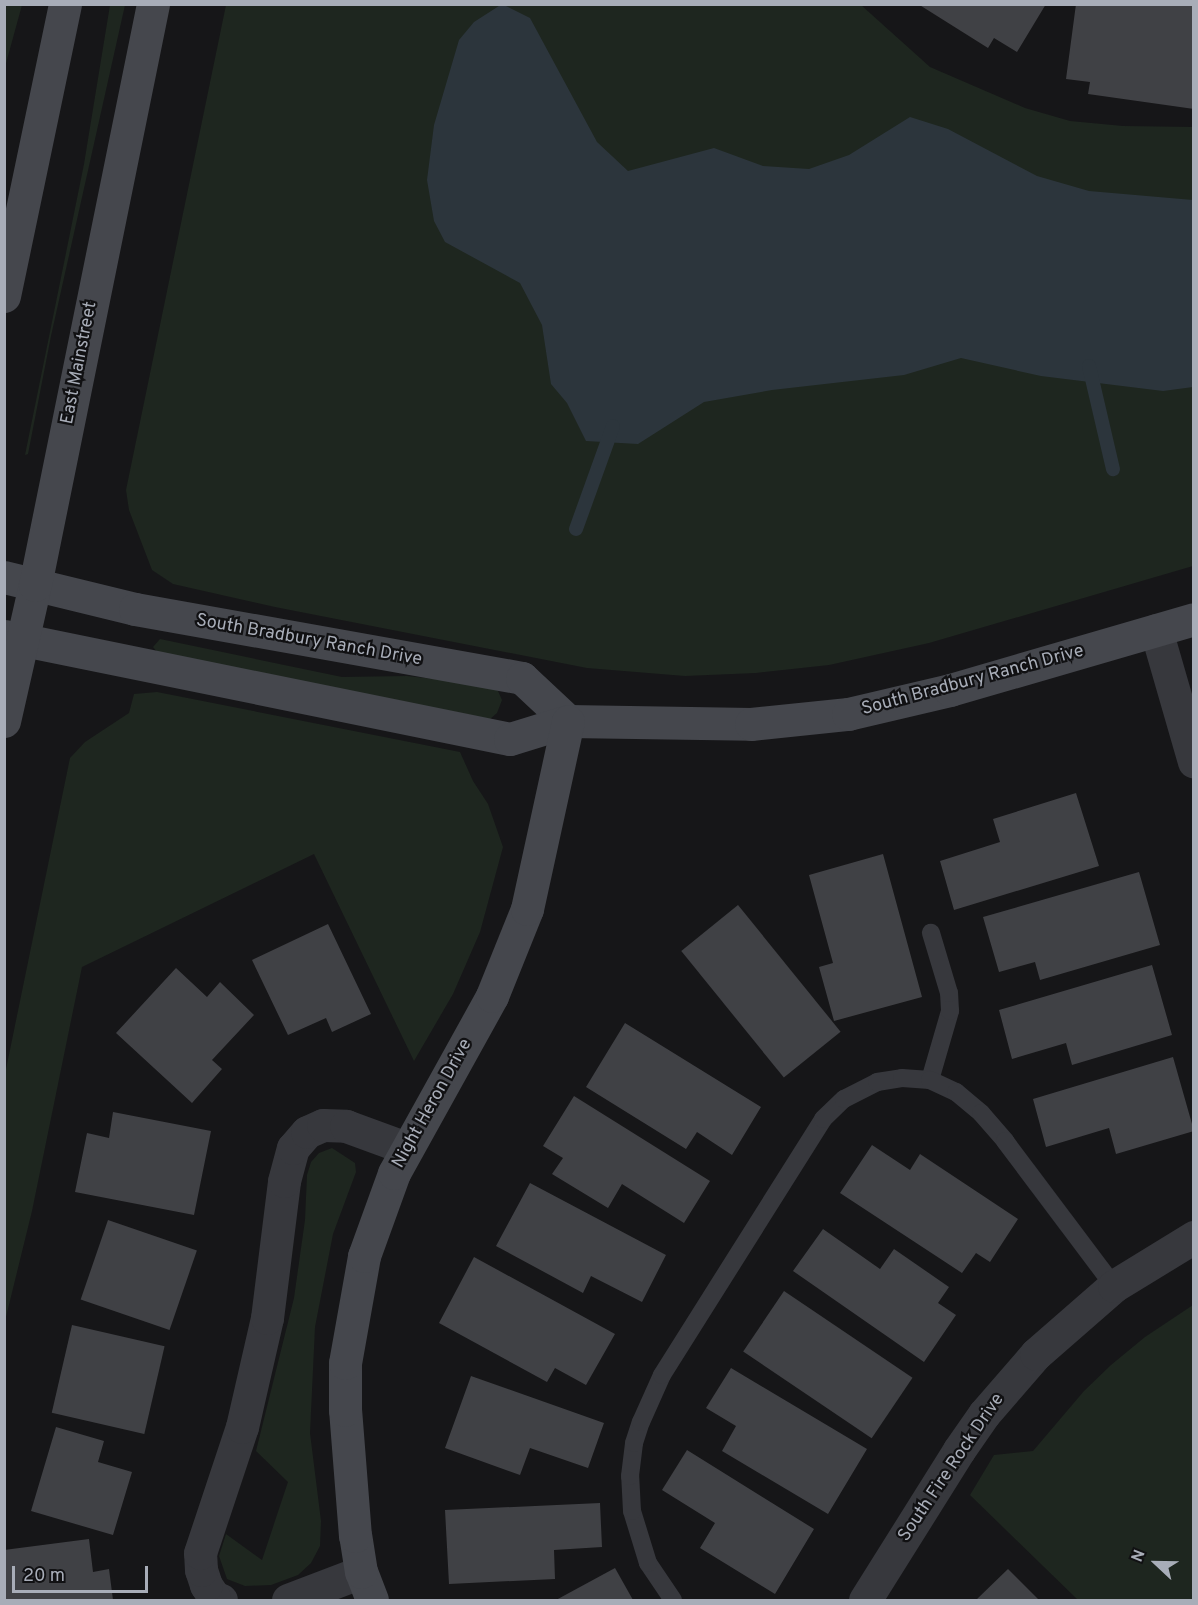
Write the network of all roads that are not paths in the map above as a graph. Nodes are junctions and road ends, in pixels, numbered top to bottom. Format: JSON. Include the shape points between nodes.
{"nodes":[{"id":1,"x":65,"y":4,"type":"edge"},
{"id":2,"x":153,"y":4,"type":"edge"},
{"id":3,"x":4,"y":296,"type":"edge"},
{"id":4,"x":20,"y":581,"type":"edge"},
{"id":5,"x":1194,"y":619,"type":"edge"},
{"id":6,"x":1156,"y":630,"type":"junction"},
{"id":7,"x":13,"y":638,"type":"edge"},
{"id":8,"x":568,"y":721,"type":"junction"},
{"id":9,"x":4,"y":722,"type":"edge"},
{"id":10,"x":1194,"y":762,"type":"edge"},
{"id":11,"x":931,"y":933,"type":"dead end"},
{"id":12,"x":930,"y":1080,"type":"junction"},
{"id":13,"x":405,"y":1148,"type":"junction"},
{"id":14,"x":1194,"y":1237,"type":"edge"},
{"id":15,"x":1114,"y":1286,"type":"junction"},
{"id":16,"x":366,"y":1586,"type":"edge"},
{"id":17,"x":221,"y":1600,"type":"edge"},
{"id":18,"x":288,"y":1600,"type":"edge"},
{"id":19,"x":673,"y":1600,"type":"edge"},
{"id":20,"x":865,"y":1600,"type":"edge"}],
"edges":[{"from":1,"to":3,"type":"street"},
{"from":2,"to":4,"type":"street","name":"East Mainstreet"},
{"from":4,"to":7,"type":"street","name":"East Mainstreet"},
{"from":4,"to":8,"type":"street","name":"South Bradbury Ranch Drive","via":[[135,609],[522,678]]},
{"from":5,"to":6,"type":"street","name":"South Bradbury Ranch Drive"},
{"from":6,"to":8,"type":"street","name":"South Bradbury Ranch Drive","via":[[950,690],[848,714],[751,724]]},
{"from":6,"to":10,"type":"street"},
{"from":7,"to":8,"type":"street","name":"South Bradbury Ranch Drive","via":[[510,739]]},
{"from":7,"to":9,"type":"street","name":"East Mainstreet"},
{"from":8,"to":13,"type":"street","name":"Night Heron Drive","via":[[527,909],[467,1046]]},
{"from":11,"to":12,"type":"lane","via":[[949,993],[950,1011]]},
{"from":12,"to":15,"type":"lane","via":[[956,1092],[981,1113]]},
{"from":12,"to":19,"type":"lane","via":[[902,1078],[877,1082],[832,1109],[648,1402],[632,1459],[632,1511],[648,1563]]},
{"from":13,"to":16,"type":"street","name":"Night Heron Drive","via":[[364,1256],[345,1363],[350,1500]]},
{"from":13,"to":17,"type":"street","via":[[346,1126],[322,1125],[307,1132],[293,1148],[284,1181],[267,1318],[242,1427],[200,1553],[206,1585]]},
{"from":14,"to":15,"type":"street","name":"South Fire Rock Drive"},
{"from":15,"to":20,"type":"street","name":"South Fire Rock Drive","via":[[1036,1354],[984,1414]]},
{"from":16,"to":18,"type":"street"}]}
